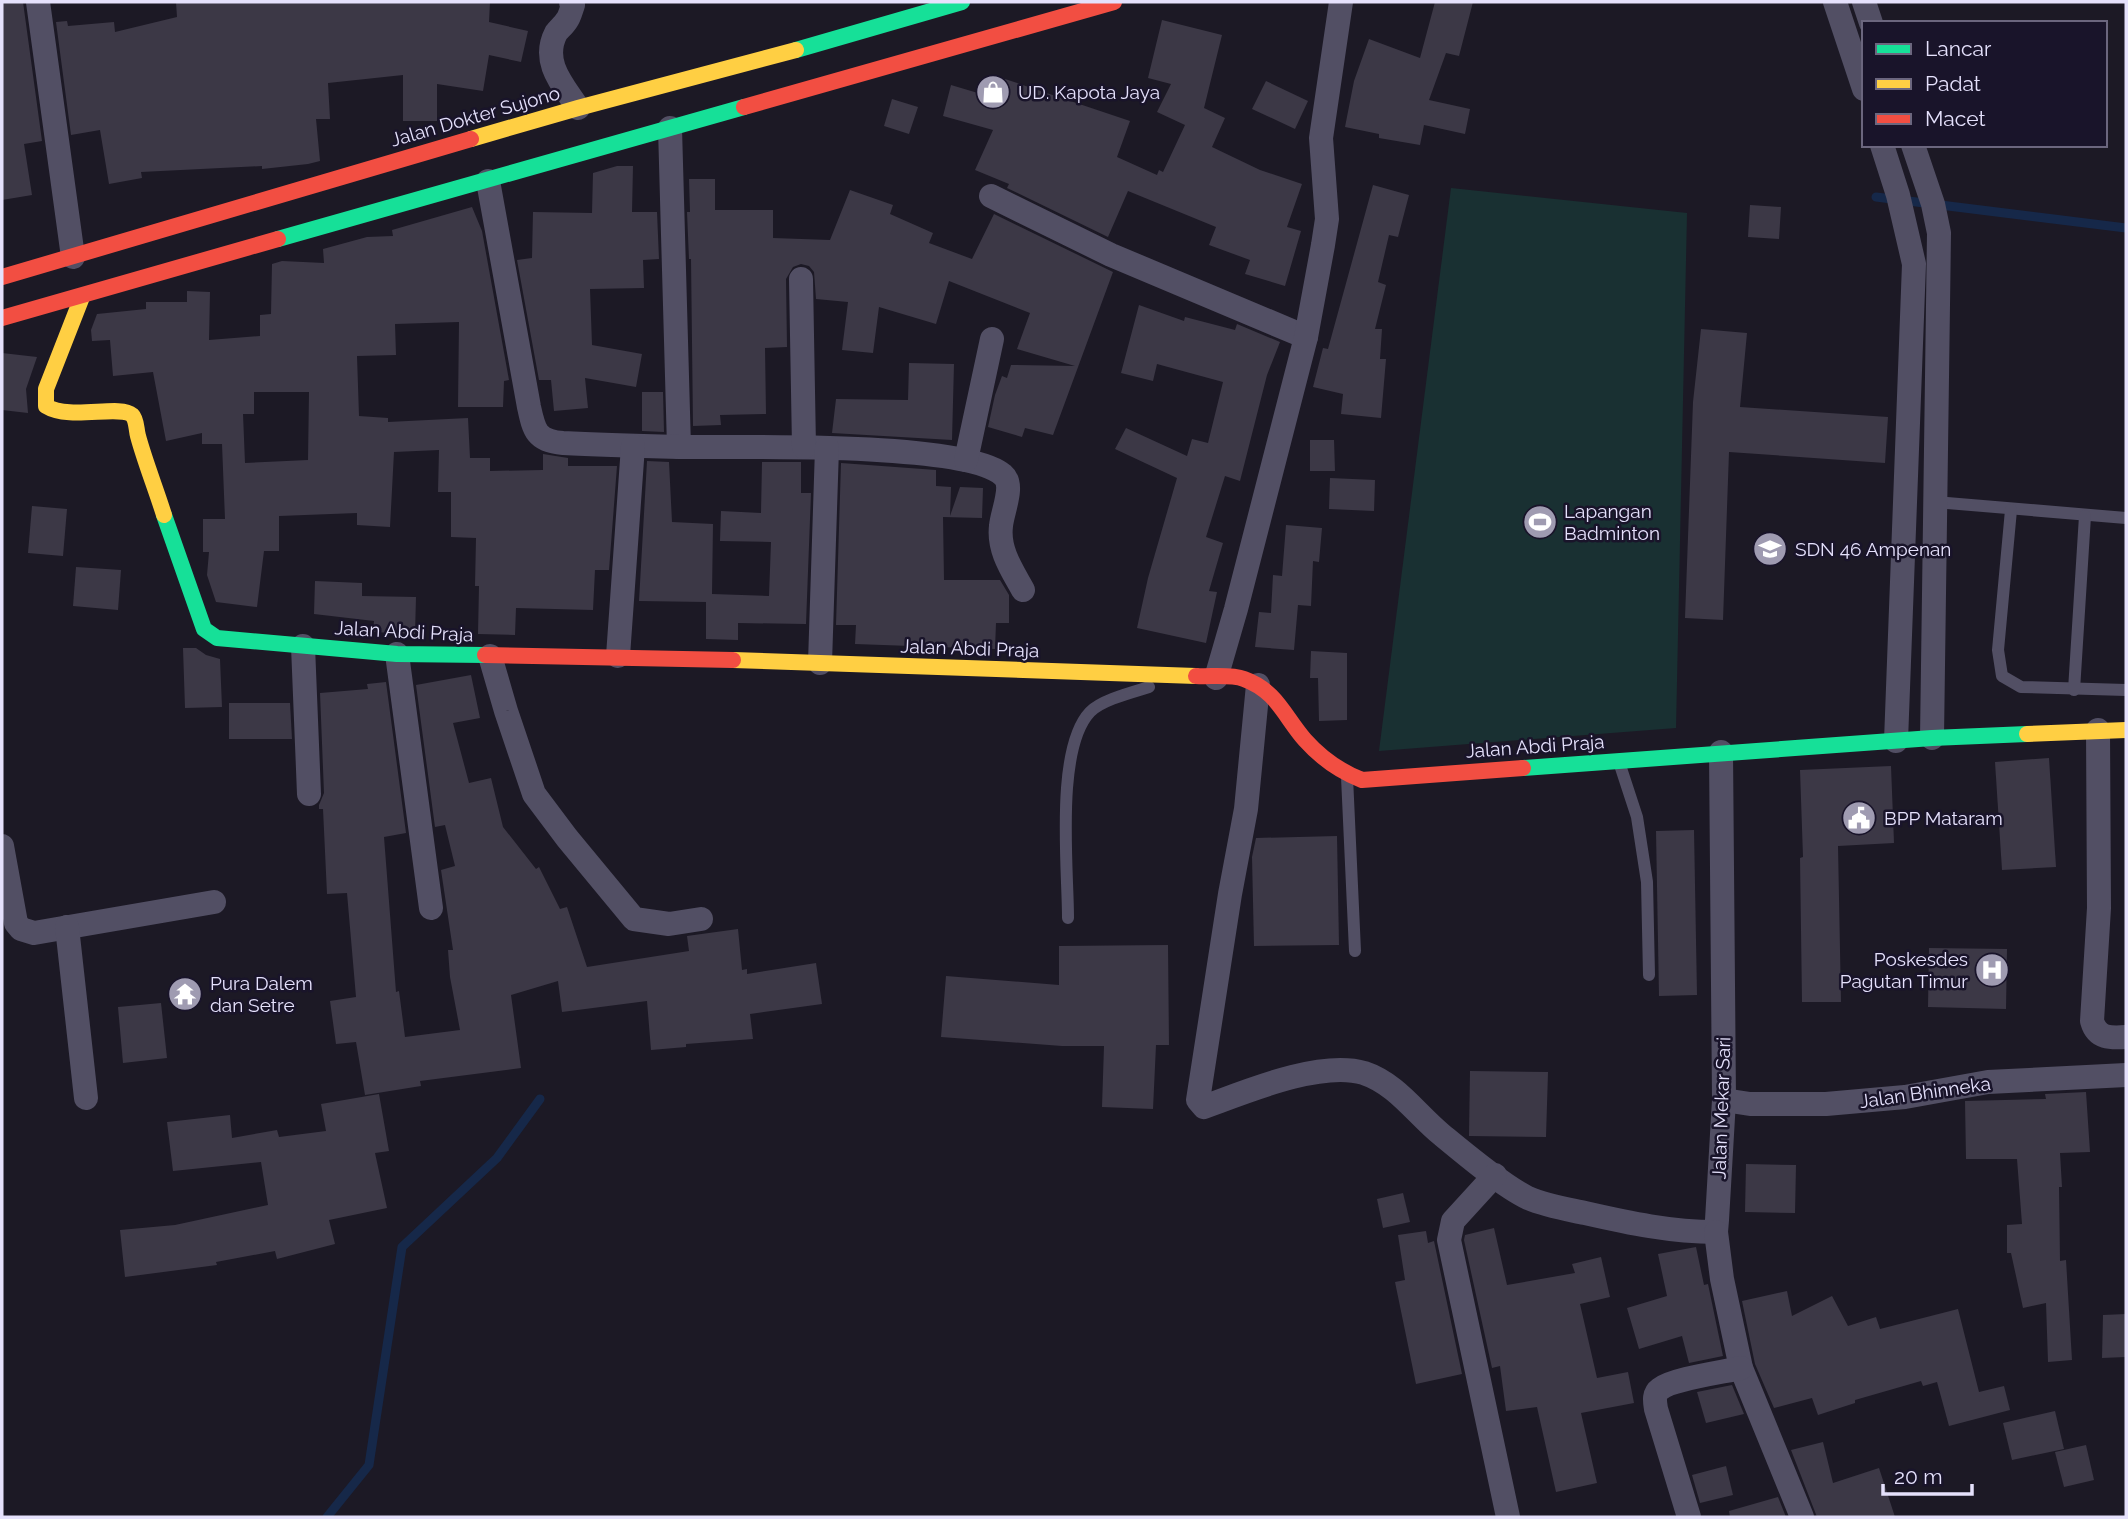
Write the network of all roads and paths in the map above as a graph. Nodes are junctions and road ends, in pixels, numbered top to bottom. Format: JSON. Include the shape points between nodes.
{"nodes":[{"id":1,"x":38,"y":2,"type":"edge"},
{"id":2,"x":571,"y":2,"type":"edge"},
{"id":3,"x":962,"y":2,"type":"edge"},
{"id":4,"x":1114,"y":2,"type":"edge"},
{"id":5,"x":1341,"y":2,"type":"edge"},
{"id":6,"x":1835,"y":2,"type":"edge"},
{"id":7,"x":1864,"y":2,"type":"edge"},
{"id":8,"x":1870,"y":21,"type":"edge"},
{"id":9,"x":1862,"y":83,"type":"edge"},
{"id":10,"x":578,"y":108,"type":"junction"},
{"id":11,"x":670,"y":128,"type":"junction"},
{"id":12,"x":1883,"y":147,"type":"edge"},
{"id":13,"x":1914,"y":147,"type":"edge"},
{"id":14,"x":363,"y":170,"type":"junction"},
{"id":15,"x":488,"y":181,"type":"junction"},
{"id":16,"x":991,"y":196,"type":"dead end"},
{"id":17,"x":367,"y":213,"type":"junction"},
{"id":18,"x":73,"y":257,"type":"junction"},
{"id":19,"x":2,"y":276,"type":"edge"},
{"id":20,"x":801,"y":279,"type":"dead end"},
{"id":21,"x":82,"y":297,"type":"junction"},
{"id":22,"x":2,"y":318,"type":"edge"},
{"id":23,"x":1306,"y":337,"type":"junction"},
{"id":24,"x":992,"y":339,"type":"dead end"},
{"id":25,"x":633,"y":446,"type":"junction"},
{"id":26,"x":679,"y":447,"type":"junction"},
{"id":27,"x":816,"y":448,"type":"junction"},
{"id":28,"x":965,"y":460,"type":"junction"},
{"id":29,"x":1935,"y":502,"type":"junction"},
{"id":30,"x":2011,"y":510,"type":"junction"},
{"id":31,"x":2085,"y":516,"type":"junction"},
{"id":32,"x":2126,"y":518,"type":"edge"},
{"id":33,"x":1023,"y":590,"type":"dead end"},
{"id":34,"x":303,"y":646,"type":"junction"},
{"id":35,"x":397,"y":654,"type":"junction"},
{"id":36,"x":490,"y":656,"type":"junction"},
{"id":37,"x":618,"y":656,"type":"junction"},
{"id":38,"x":820,"y":663,"type":"junction"},
{"id":39,"x":1184,"y":678,"type":"junction"},
{"id":40,"x":1216,"y":678,"type":"junction"},
{"id":41,"x":1258,"y":685,"type":"junction"},
{"id":42,"x":2074,"y":690,"type":"junction"},
{"id":43,"x":2126,"y":690,"type":"edge"},
{"id":44,"x":2098,"y":730,"type":"junction"},
{"id":45,"x":2126,"y":730,"type":"edge"},
{"id":46,"x":1932,"y":738,"type":"junction"},
{"id":47,"x":1896,"y":741,"type":"junction"},
{"id":48,"x":1721,"y":752,"type":"junction"},
{"id":49,"x":1619,"y":761,"type":"junction"},
{"id":50,"x":1347,"y":775,"type":"junction"},
{"id":51,"x":309,"y":794,"type":"dead end"},
{"id":52,"x":2,"y":846,"type":"edge"},
{"id":53,"x":214,"y":902,"type":"dead end"},
{"id":54,"x":431,"y":908,"type":"dead end"},
{"id":55,"x":1068,"y":918,"type":"dead end"},
{"id":56,"x":701,"y":919,"type":"dead end"},
{"id":57,"x":67,"y":927,"type":"junction"},
{"id":58,"x":1355,"y":951,"type":"dead end"},
{"id":59,"x":1649,"y":975,"type":"dead end"},
{"id":60,"x":2126,"y":1037,"type":"edge"},
{"id":61,"x":2126,"y":1075,"type":"edge"},
{"id":62,"x":86,"y":1098,"type":"dead end"},
{"id":63,"x":1724,"y":1100,"type":"junction"},
{"id":64,"x":1491,"y":1179,"type":"junction"},
{"id":65,"x":1716,"y":1237,"type":"junction"},
{"id":66,"x":1741,"y":1368,"type":"junction"},
{"id":67,"x":1508,"y":1517,"type":"edge"},
{"id":68,"x":1689,"y":1517,"type":"edge"},
{"id":69,"x":1802,"y":1517,"type":"edge"}],
"edges":[{"from":1,"to":18,"type":"street"},
{"from":2,"to":10,"type":"street","via":[[567,21],[551,46],[550,59]]},
{"from":3,"to":10,"type":"main road","name":"Jalan Dokter Sujono"},
{"from":4,"to":11,"type":"main road"},
{"from":5,"to":23,"type":"street","via":[[1321,138],[1327,219]]},
{"from":6,"to":9,"type":"street"},
{"from":7,"to":8,"type":"street"},
{"from":10,"to":14,"type":"main road","name":"Jalan Dokter Sujono"},
{"from":11,"to":15,"type":"main road"},
{"from":11,"to":26,"type":"street"},
{"from":12,"to":47,"type":"street","via":[[1914,264]]},
{"from":13,"to":29,"type":"street","via":[[1939,233]]},
{"from":14,"to":17,"type":"street"},
{"from":14,"to":18,"type":"main road","name":"Jalan Dokter Sujono"},
{"from":15,"to":17,"type":"main road"},
{"from":15,"to":25,"type":"street","via":[[533,426],[540,438],[551,442]]},
{"from":16,"to":23,"type":"street","via":[[1111,255]]},
{"from":17,"to":21,"type":"main road"},
{"from":18,"to":19,"type":"main road","name":"Jalan Dokter Sujono"},
{"from":20,"to":27,"type":"street"},
{"from":21,"to":22,"type":"main road"},
{"from":21,"to":34,"type":"main road","name":"Jalan Abdi Praja","via":[[46,389],[46,406],[62,414],[121,411],[135,419],[204,629],[217,638]]},
{"from":23,"to":40,"type":"street"},
{"from":24,"to":28,"type":"street"},
{"from":25,"to":26,"type":"street"},
{"from":25,"to":37,"type":"street"},
{"from":26,"to":27,"type":"street"},
{"from":27,"to":28,"type":"street"},
{"from":27,"to":38,"type":"street"},
{"from":28,"to":33,"type":"street","via":[[1007,480],[1001,545]]},
{"from":29,"to":30,"type":"lane"},
{"from":29,"to":46,"type":"street"},
{"from":30,"to":31,"type":"lane"},
{"from":30,"to":42,"type":"lane","via":[[1998,649],[2002,676],[2021,687]]},
{"from":31,"to":32,"type":"lane"},
{"from":31,"to":42,"type":"lane"},
{"from":34,"to":35,"type":"main road","name":"Jalan Abdi Praja"},
{"from":34,"to":51,"type":"street"},
{"from":35,"to":36,"type":"main road","name":"Jalan Abdi Praja"},
{"from":35,"to":54,"type":"street"},
{"from":36,"to":37,"type":"main road","name":"Jalan Abdi Praja"},
{"from":36,"to":56,"type":"street","via":[[534,794],[567,838],[634,919],[669,924]]},
{"from":37,"to":38,"type":"main road","name":"Jalan Abdi Praja"},
{"from":38,"to":39,"type":"main road","name":"Jalan Abdi Praja"},
{"from":39,"to":40,"type":"main road","name":"Jalan Abdi Praja"},
{"from":39,"to":55,"type":"lane","via":[[1092,709],[1078,728],[1067,779]]},
{"from":40,"to":41,"type":"main road","name":"Jalan Abdi Praja","via":[[1242,678]]},
{"from":41,"to":50,"type":"main road","via":[[1268,691],[1304,739]]},
{"from":41,"to":64,"type":"street","via":[[1246,809],[1198,1100],[1204,1107],[1287,1077],[1363,1073],[1394,1089]]},
{"from":42,"to":43,"type":"lane"},
{"from":44,"to":45,"type":"main road","name":"Jalan Abdi Praja"},
{"from":44,"to":46,"type":"main road","name":"Jalan Abdi Praja"},
{"from":44,"to":60,"type":"street","via":[[2099,908],[2092,1021],[2102,1035]]},
{"from":46,"to":47,"type":"main road","name":"Jalan Abdi Praja"},
{"from":47,"to":48,"type":"main road","name":"Jalan Abdi Praja"},
{"from":48,"to":49,"type":"main road","name":"Jalan Abdi Praja"},
{"from":48,"to":63,"type":"street","name":"Jalan Mekar Sari"},
{"from":49,"to":50,"type":"main road","name":"Jalan Abdi Praja","via":[[1368,780]]},
{"from":49,"to":59,"type":"lane","via":[[1637,817],[1647,882]]},
{"from":50,"to":58,"type":"lane"},
{"from":52,"to":57,"type":"street","via":[[16,923],[34,933]]},
{"from":53,"to":57,"type":"street"},
{"from":57,"to":62,"type":"street"},
{"from":61,"to":63,"type":"street","name":"Jalan Bhinneka","via":[[1988,1082],[1905,1097],[1826,1104]]},
{"from":63,"to":65,"type":"street","name":"Jalan Mekar Sari"},
{"from":64,"to":65,"type":"street","via":[[1548,1205]]},
{"from":64,"to":67,"type":"street","via":[[1453,1222],[1449,1240]]},
{"from":65,"to":66,"type":"street","name":"Jalan Mekar Sari"},
{"from":66,"to":68,"type":"street","via":[[1670,1384],[1658,1389],[1655,1396]]},
{"from":66,"to":69,"type":"street","name":"Jalan Mekar Sari"}]}
